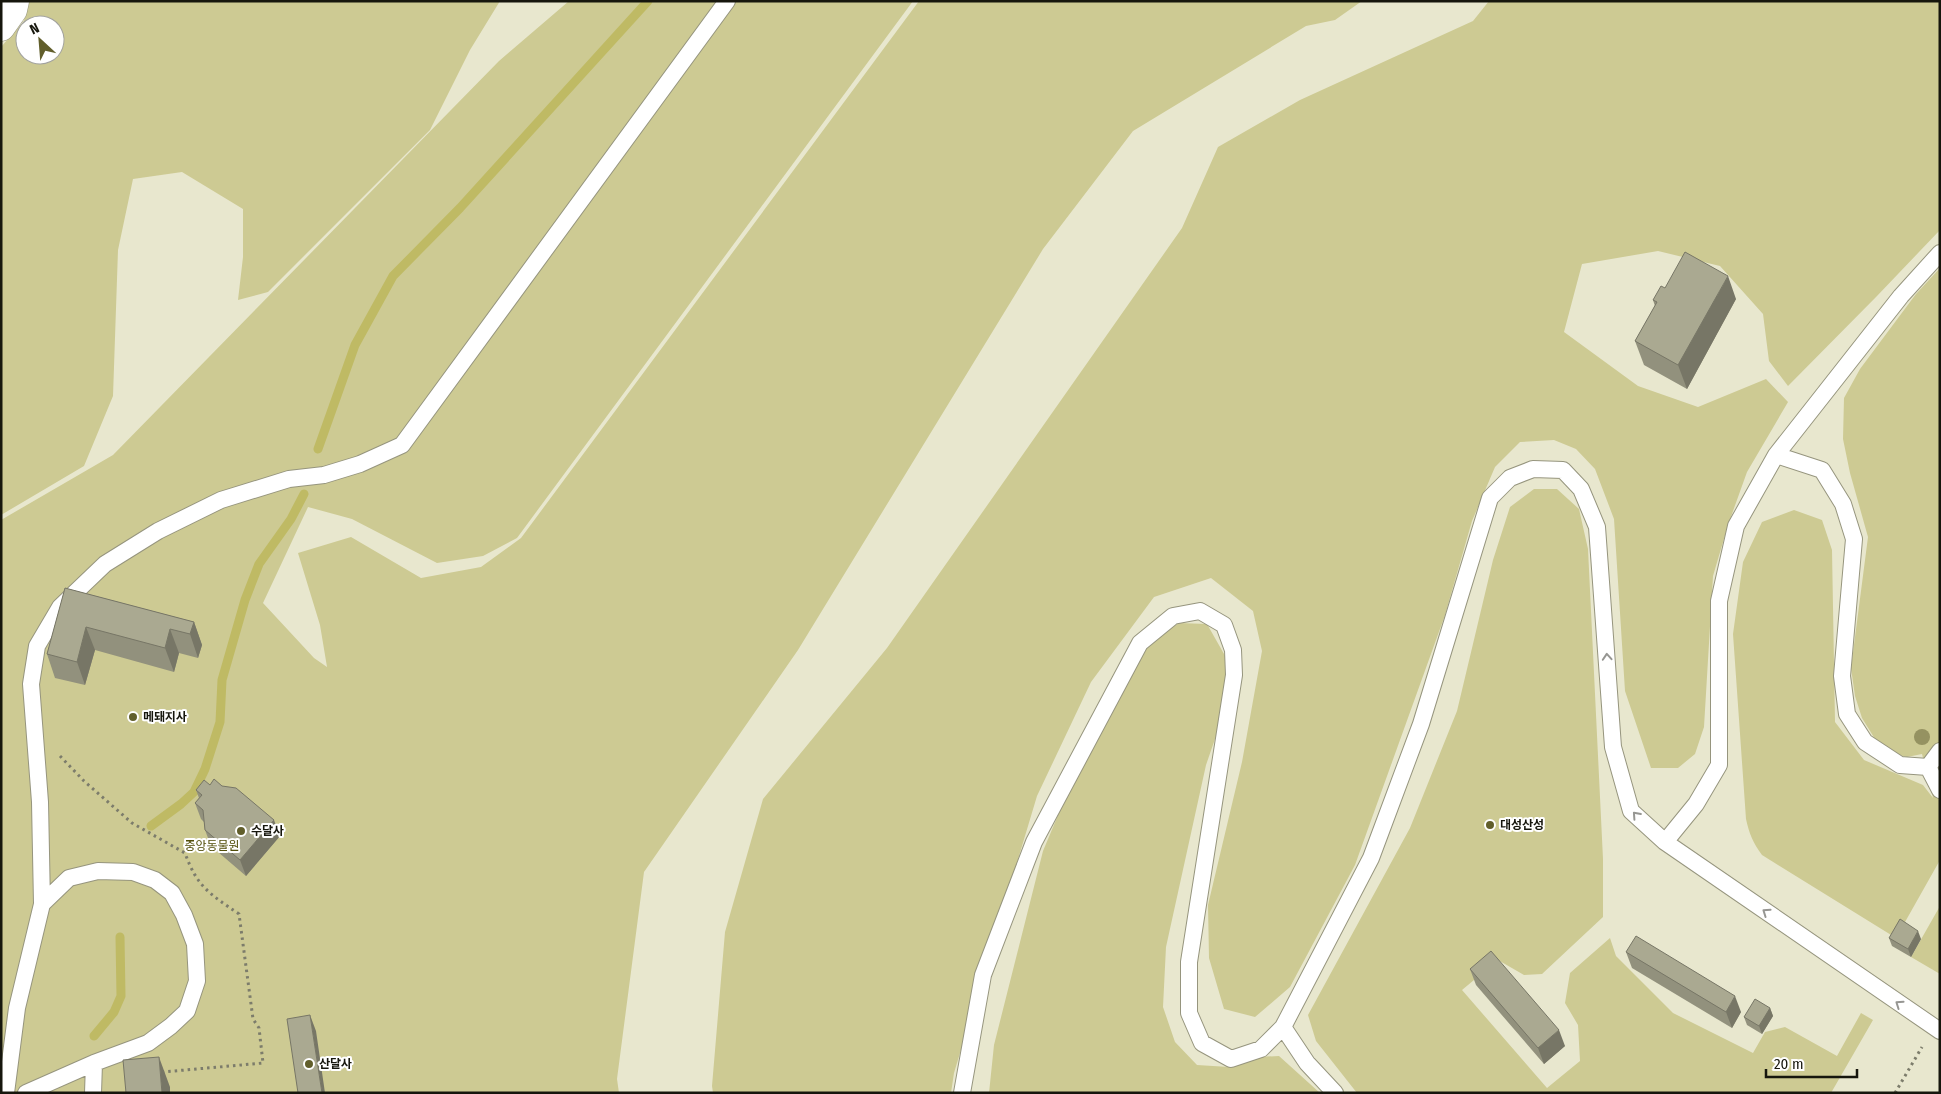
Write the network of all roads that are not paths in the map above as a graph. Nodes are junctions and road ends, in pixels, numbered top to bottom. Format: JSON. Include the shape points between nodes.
{"nodes":[{"id":1,"x":14,"y":1,"type":"edge"},
{"id":2,"x":727,"y":1,"type":"edge"},
{"id":3,"x":1,"y":27,"type":"edge"},
{"id":4,"x":1940,"y":253,"type":"edge"},
{"id":5,"x":1776,"y":455,"type":"junction"},
{"id":6,"x":1940,"y":751,"type":"edge"},
{"id":7,"x":1928,"y":767,"type":"junction"},
{"id":8,"x":1940,"y":790,"type":"edge"},
{"id":9,"x":1665,"y":842,"type":"junction"},
{"id":10,"x":42,"y":904,"type":"junction"},
{"id":11,"x":1283,"y":1027,"type":"junction"},
{"id":12,"x":1940,"y":1031,"type":"edge"},
{"id":13,"x":94,"y":1064,"type":"junction"},
{"id":14,"x":6,"y":1093,"type":"edge"},
{"id":15,"x":26,"y":1093,"type":"edge"},
{"id":16,"x":93,"y":1093,"type":"edge"},
{"id":17,"x":962,"y":1093,"type":"edge"},
{"id":18,"x":1335,"y":1093,"type":"edge"}],
"edges":[{"from":1,"to":3,"type":"street","via":[[13,10]]},
{"from":2,"to":10,"type":"lane","via":[[402,446],[324,475],[289,479],[221,500],[158,531],[105,564],[60,607],[37,646],[31,684],[40,802]]},
{"from":4,"to":5,"type":"lane","via":[[1900,296]]},
{"from":5,"to":7,"type":"lane","via":[[1822,470],[1843,504],[1854,539],[1842,676],[1847,714],[1865,742],[1900,765]]},
{"from":5,"to":9,"type":"lane","via":[[1736,526],[1719,601],[1719,764],[1696,804]]},
{"from":6,"to":7,"type":"lane"},
{"from":7,"to":8,"type":"lane"},
{"from":9,"to":11,"type":"lane","one_way":true,"via":[[1631,811],[1613,747],[1597,527],[1581,488],[1563,470],[1533,469],[1510,478],[1490,498],[1421,724],[1370,858]]},
{"from":12,"to":9,"type":"lane","one_way":true},
{"from":10,"to":13,"type":"lane","via":[[69,878],[98,871],[133,872],[155,880],[172,893],[195,944],[197,981],[187,1011],[148,1043]]},
{"from":10,"to":14,"type":"lane","via":[[17,1008]]},
{"from":11,"to":17,"type":"lane","via":[[1261,1049],[1231,1059],[1202,1043],[1189,1013],[1189,962],[1234,675],[1233,650],[1224,625],[1200,611],[1173,616],[1140,643],[1034,842],[983,975]]},
{"from":11,"to":18,"type":"lane","via":[[1307,1063]]},
{"from":13,"to":15,"type":"lane"},
{"from":13,"to":16,"type":"lane"}]}
